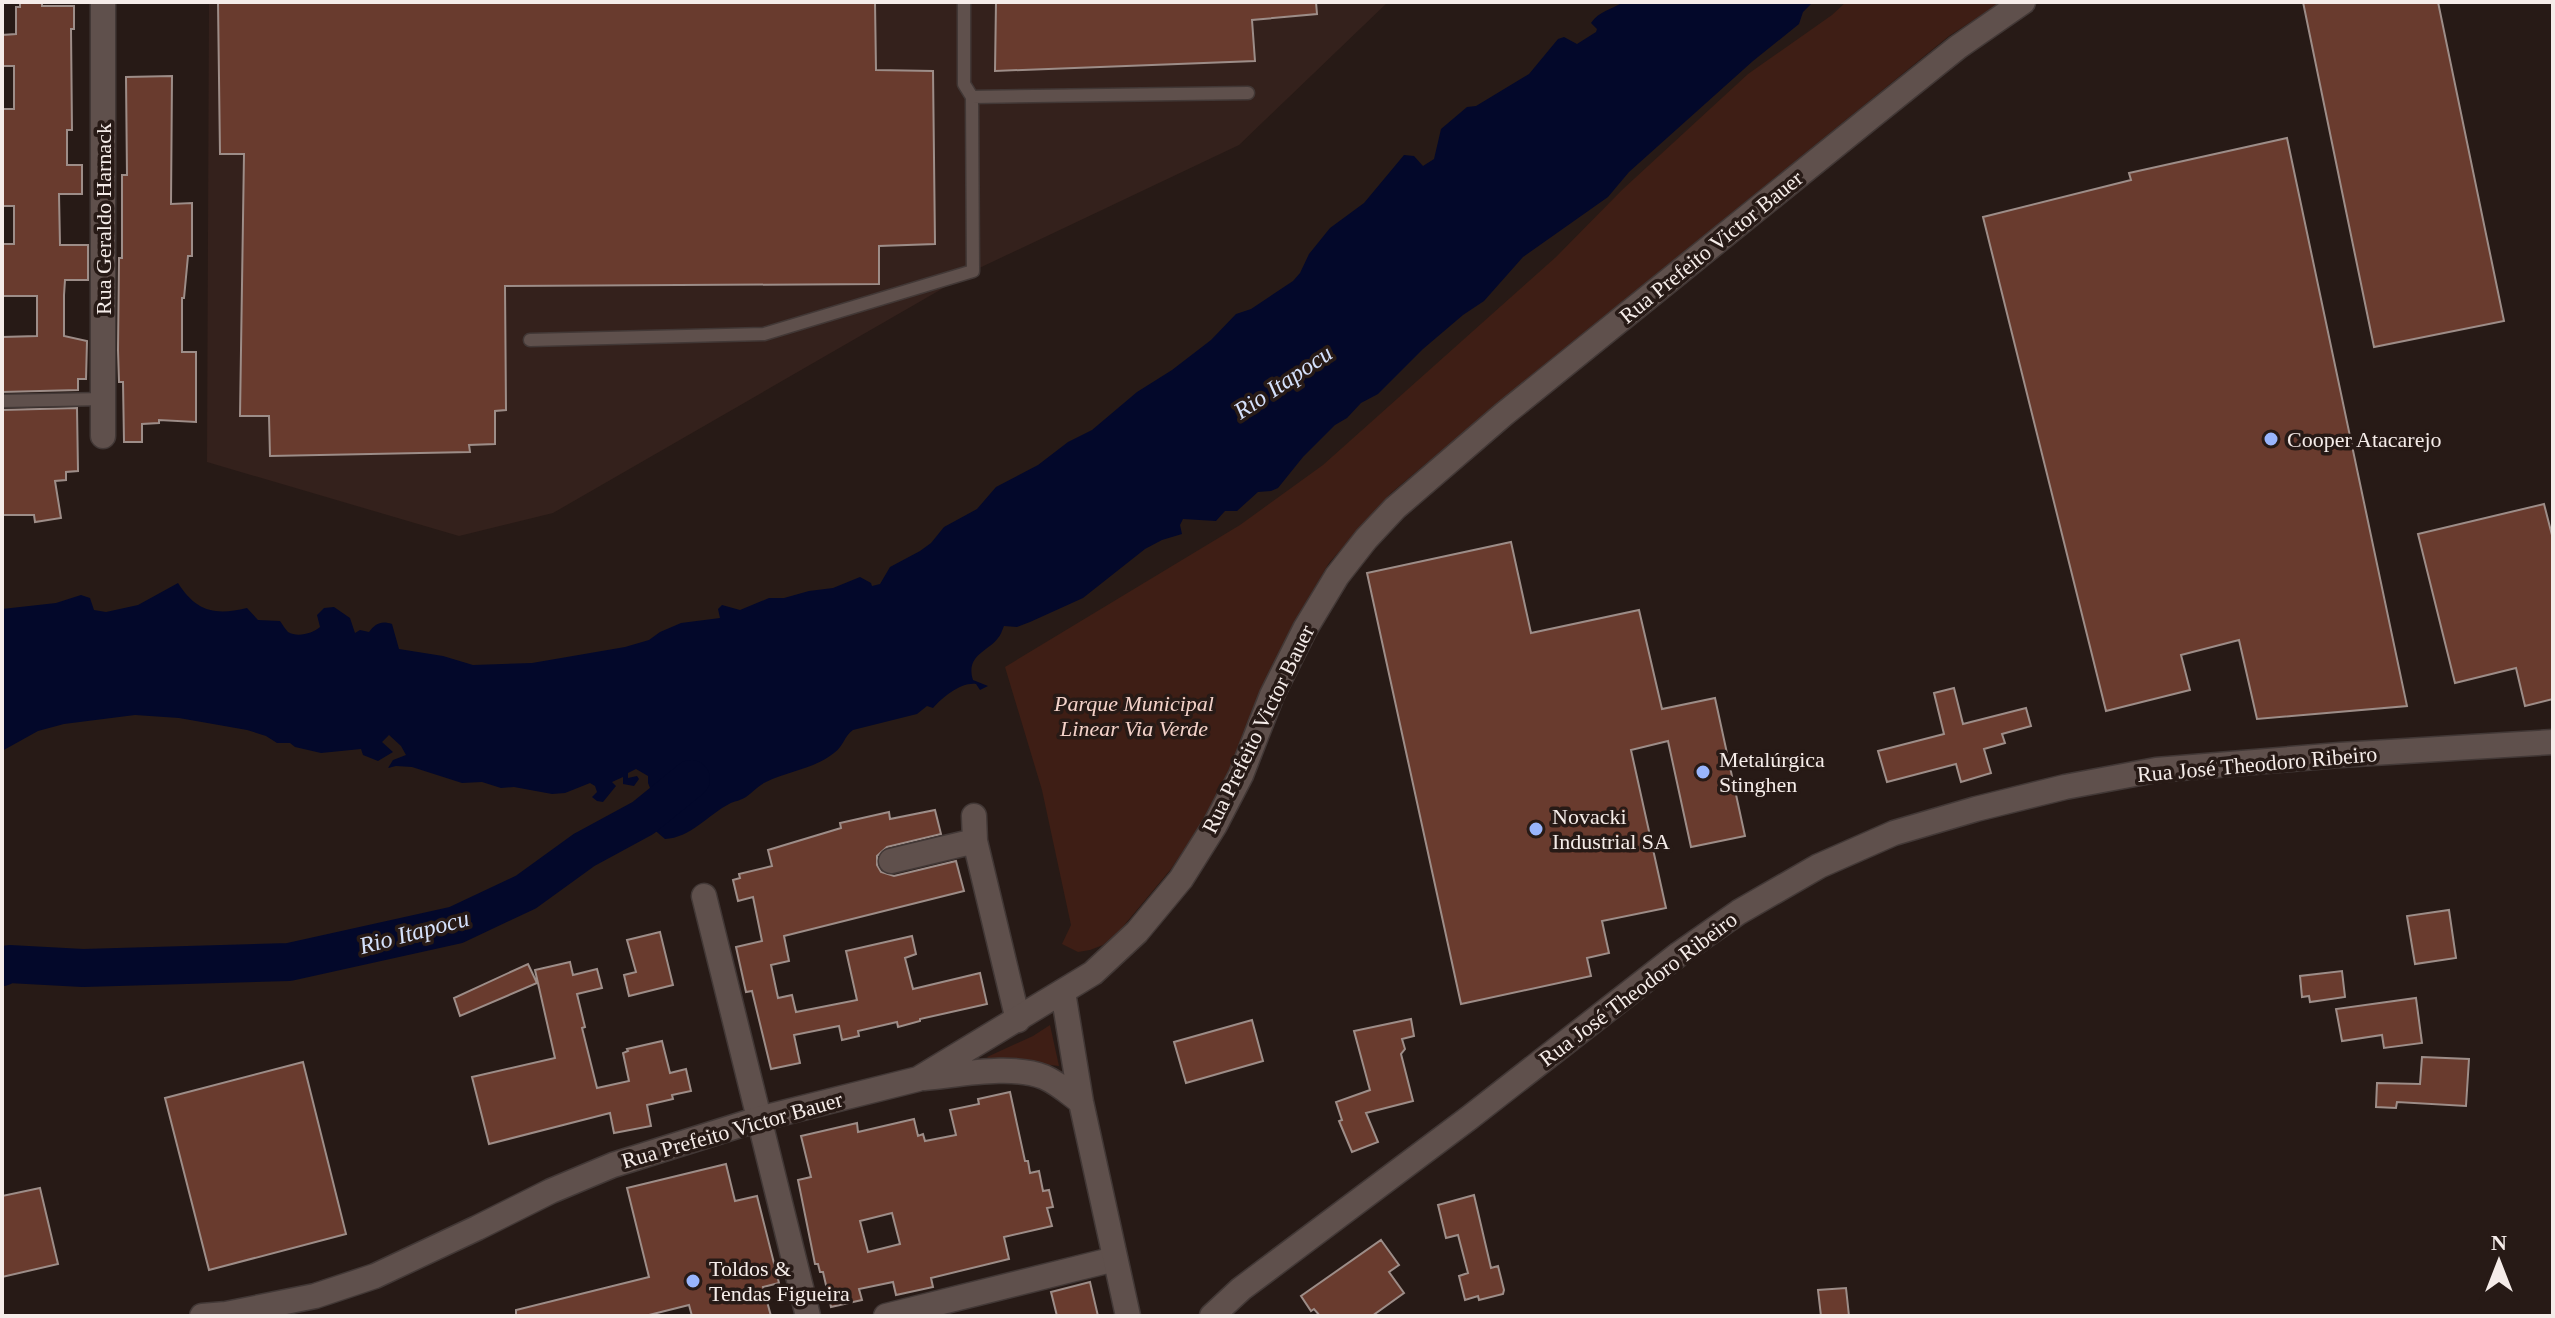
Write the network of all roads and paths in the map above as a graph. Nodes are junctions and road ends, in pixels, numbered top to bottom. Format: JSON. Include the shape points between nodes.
{"nodes":[{"id":1,"x":103,"y":2,"type":"edge"},
{"id":2,"x":964,"y":2,"type":"edge"},
{"id":3,"x":2023,"y":2,"type":"edge"},
{"id":4,"x":1248,"y":93,"type":"dead end"},
{"id":5,"x":972,"y":97,"type":"junction"},
{"id":6,"x":530,"y":340,"type":"dead end"},
{"id":7,"x":103,"y":399,"type":"junction"},
{"id":8,"x":2,"y":401,"type":"edge"},
{"id":9,"x":103,"y":436,"type":"dead end"},
{"id":10,"x":2553,"y":742,"type":"edge"},
{"id":11,"x":974,"y":816,"type":"dead end"},
{"id":12,"x":975,"y":841,"type":"junction"},
{"id":13,"x":891,"y":861,"type":"dead end"},
{"id":14,"x":704,"y":896,"type":"dead end"},
{"id":15,"x":1063,"y":992,"type":"junction"},
{"id":16,"x":1018,"y":1020,"type":"junction"},
{"id":17,"x":918,"y":1079,"type":"junction"},
{"id":18,"x":1081,"y":1102,"type":"junction"},
{"id":19,"x":759,"y":1119,"type":"junction"},
{"id":20,"x":1115,"y":1259,"type":"junction"},
{"id":21,"x":202,"y":1316,"type":"edge"},
{"id":22,"x":808,"y":1316,"type":"edge"},
{"id":23,"x":886,"y":1316,"type":"edge"},
{"id":24,"x":1128,"y":1316,"type":"edge"},
{"id":25,"x":1212,"y":1316,"type":"edge"}],
"edges":[{"from":1,"to":7,"type":"main road","name":"Rua Geraldo Harnack"},
{"from":2,"to":5,"type":"lane","via":[[964,84]]},
{"from":3,"to":15,"type":"main road","name":"Rua Prefeito Victor Bauer","via":[[1958,47],[1395,508],[1337,576],[1305,629],[1241,775],[1181,879],[1137,932],[1093,973]]},
{"from":4,"to":5,"type":"lane"},
{"from":5,"to":6,"type":"lane","via":[[973,271],[764,334]]},
{"from":7,"to":8,"type":"lane"},
{"from":7,"to":9,"type":"main road","name":"Rua Geraldo Harnack"},
{"from":10,"to":25,"type":"main road","name":"Rua José Theodoro Ribeiro","via":[[2156,770],[2065,787],[1894,833],[1819,866],[1679,954]]},
{"from":11,"to":12,"type":"main road"},
{"from":12,"to":13,"type":"main road"},
{"from":12,"to":16,"type":"main road"},
{"from":14,"to":19,"type":"main road"},
{"from":15,"to":16,"type":"main road","name":"Rua Prefeito Victor Bauer"},
{"from":15,"to":18,"type":"main road"},
{"from":16,"to":17,"type":"main road","name":"Rua Prefeito Victor Bauer"},
{"from":17,"to":18,"type":"main road","via":[[1020,1071],[1041,1076]]},
{"from":17,"to":19,"type":"main road","name":"Rua Prefeito Victor Bauer"},
{"from":18,"to":20,"type":"main road"},
{"from":19,"to":21,"type":"main road","name":"Rua Prefeito Victor Bauer","via":[[613,1165],[375,1276],[315,1296]]},
{"from":19,"to":22,"type":"main road"},
{"from":20,"to":23,"type":"main road"},
{"from":20,"to":24,"type":"main road"}]}
